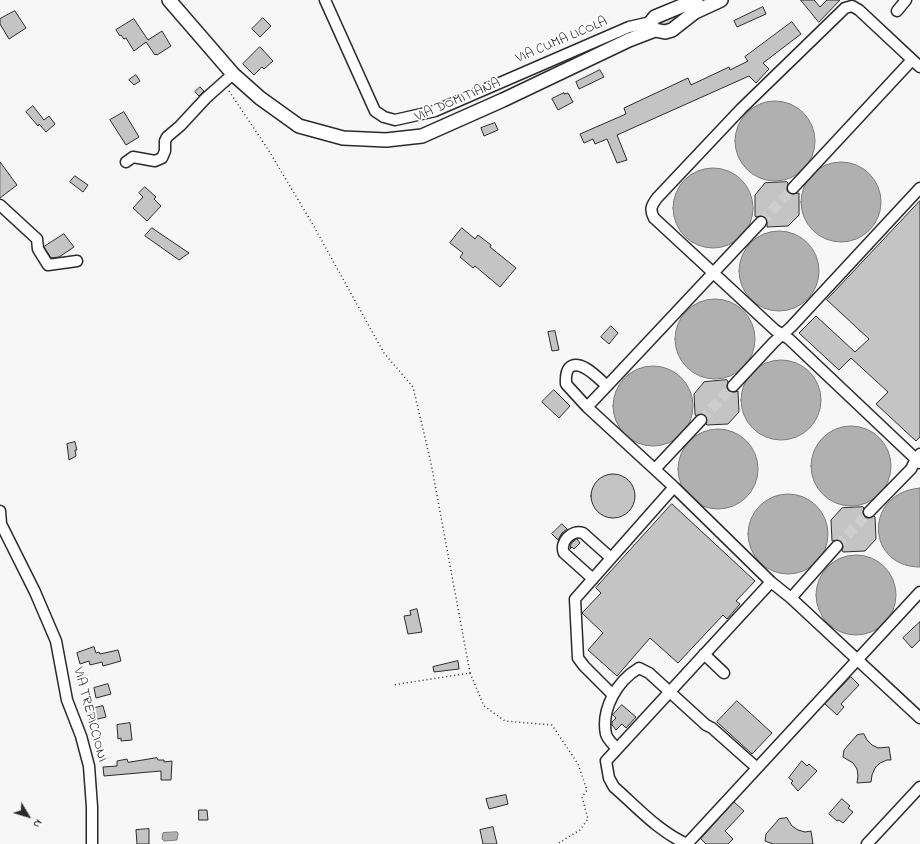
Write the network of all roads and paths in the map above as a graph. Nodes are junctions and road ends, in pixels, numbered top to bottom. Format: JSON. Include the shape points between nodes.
{"nodes":[{"id":1,"x":169,"y":0,"type":"edge"},
{"id":2,"x":325,"y":0,"type":"edge"},
{"id":3,"x":696,"y":0,"type":"edge"},
{"id":4,"x":720,"y":0,"type":"edge"},
{"id":5,"x":906,"y":0,"type":"edge"},
{"id":6,"x":897,"y":10,"type":"dead end"},
{"id":7,"x":653,"y":26,"type":"junction"},
{"id":8,"x":916,"y":64,"type":"edge"},
{"id":9,"x":229,"y":78,"type":"junction"},
{"id":10,"x":126,"y":162,"type":"dead end"},
{"id":11,"x":793,"y":188,"type":"tunnel mouth"},
{"id":12,"x":920,"y":188,"type":"edge"},
{"id":13,"x":0,"y":205,"type":"edge"},
{"id":14,"x":761,"y":222,"type":"tunnel mouth"},
{"id":15,"x":78,"y":261,"type":"dead end"},
{"id":16,"x":713,"y":273,"type":"junction"},
{"id":17,"x":783,"y":335,"type":"junction"},
{"id":18,"x":607,"y":386,"type":"junction"},
{"id":19,"x":733,"y":386,"type":"tunnel mouth"},
{"id":20,"x":586,"y":407,"type":"junction"},
{"id":21,"x":701,"y":420,"type":"tunnel mouth"},
{"id":22,"x":919,"y":459,"type":"edge"},
{"id":23,"x":655,"y":469,"type":"junction"},
{"id":24,"x":674,"y":487,"type":"junction"},
{"id":25,"x":0,"y":511,"type":"edge"},
{"id":26,"x":869,"y":512,"type":"tunnel mouth"},
{"id":27,"x":837,"y":546,"type":"tunnel mouth"},
{"id":28,"x":611,"y":558,"type":"junction"},
{"id":29,"x":593,"y":579,"type":"junction"},
{"id":30,"x":771,"y":582,"type":"junction"},
{"id":31,"x":920,"y":592,"type":"edge"},
{"id":32,"x":791,"y":598,"type":"junction"},
{"id":33,"x":704,"y":654,"type":"junction"},
{"id":34,"x":858,"y":659,"type":"junction"},
{"id":35,"x":470,"y":673,"type":"junction"},
{"id":36,"x":724,"y":673,"type":"dead end"},
{"id":37,"x":392,"y":685,"type":"dead end"},
{"id":38,"x":670,"y":691,"type":"junction"},
{"id":39,"x":612,"y":694,"type":"junction"},
{"id":40,"x":920,"y":718,"type":"edge"},
{"id":41,"x":617,"y":749,"type":"junction"},
{"id":42,"x":757,"y":768,"type":"junction"},
{"id":43,"x":920,"y":787,"type":"edge"},
{"id":44,"x":92,"y":844,"type":"edge"},
{"id":45,"x":557,"y":844,"type":"edge"},
{"id":46,"x":687,"y":844,"type":"edge"},
{"id":47,"x":867,"y":844,"type":"edge"}],
"edges":[{"from":1,"to":9,"type":"main road","name":"VIA DOMITIANA"},
{"from":2,"to":7,"type":"street","name":"VIA CUMA LICOLA","via":[[375,111],[394,120],[435,111],[628,27]]},
{"from":3,"to":7,"type":"main road","name":"VIA DOMITIANA","via":[[655,17]]},
{"from":4,"to":7,"type":"main road","name":"VIA DOMITIANA","via":[[695,12],[672,30],[665,32]]},
{"from":5,"to":6,"type":"street"},
{"from":7,"to":9,"type":"main road","name":"VIA DOMITIANA","via":[[504,100],[422,136],[386,140],[343,138],[299,126]]},
{"from":8,"to":11,"type":"street"},
{"from":8,"to":16,"type":"street","via":[[859,10],[852,6],[845,8],[730,120],[651,206],[654,218]]},
{"from":9,"to":10,"type":"street","via":[[167,137],[162,158],[155,162],[133,157]]},
{"from":9,"to":35,"type":"path","via":[[384,353],[413,388],[431,464]]},
{"from":12,"to":17,"type":"street"},
{"from":13,"to":15,"type":"street","via":[[37,239],[38,249],[48,265]]},
{"from":14,"to":16,"type":"street"},
{"from":16,"to":17,"type":"street","via":[[774,330]]},
{"from":16,"to":18,"type":"street"},
{"from":17,"to":19,"type":"street"},
{"from":17,"to":22,"type":"street"},
{"from":18,"to":20,"type":"street"},
{"from":18,"to":20,"type":"street","via":[[583,366],[569,368],[566,384]]},
{"from":20,"to":23,"type":"street"},
{"from":21,"to":23,"type":"street"},
{"from":22,"to":26,"type":"street"},
{"from":23,"to":24,"type":"street"},
{"from":24,"to":28,"type":"street"},
{"from":24,"to":30,"type":"street"},
{"from":25,"to":44,"type":"street","name":"VIA TREPICCIONI","via":[[1,524],[56,641],[67,700],[89,766]]},
{"from":27,"to":32,"type":"street"},
{"from":28,"to":29,"type":"street"},
{"from":28,"to":29,"type":"street","via":[[578,531],[563,543],[564,553]]},
{"from":29,"to":39,"type":"street","via":[[575,599],[578,658]]},
{"from":30,"to":32,"type":"street"},
{"from":30,"to":33,"type":"street"},
{"from":31,"to":34,"type":"street"},
{"from":32,"to":34,"type":"street"},
{"from":33,"to":36,"type":"street"},
{"from":33,"to":38,"type":"street"},
{"from":34,"to":40,"type":"street"},
{"from":34,"to":42,"type":"street"},
{"from":35,"to":37,"type":"path"},
{"from":35,"to":45,"type":"path","via":[[484,706],[505,721],[552,725],[578,764],[587,790],[582,797],[588,819],[580,830]]},
{"from":38,"to":39,"type":"street","via":[[649,672],[639,668]]},
{"from":38,"to":41,"type":"street"},
{"from":38,"to":42,"type":"street"},
{"from":39,"to":41,"type":"street","via":[[606,716],[606,735]]},
{"from":41,"to":46,"type":"street","via":[[606,761],[609,778],[614,787],[663,831]]},
{"from":42,"to":46,"type":"street"},
{"from":43,"to":47,"type":"street"}]}
